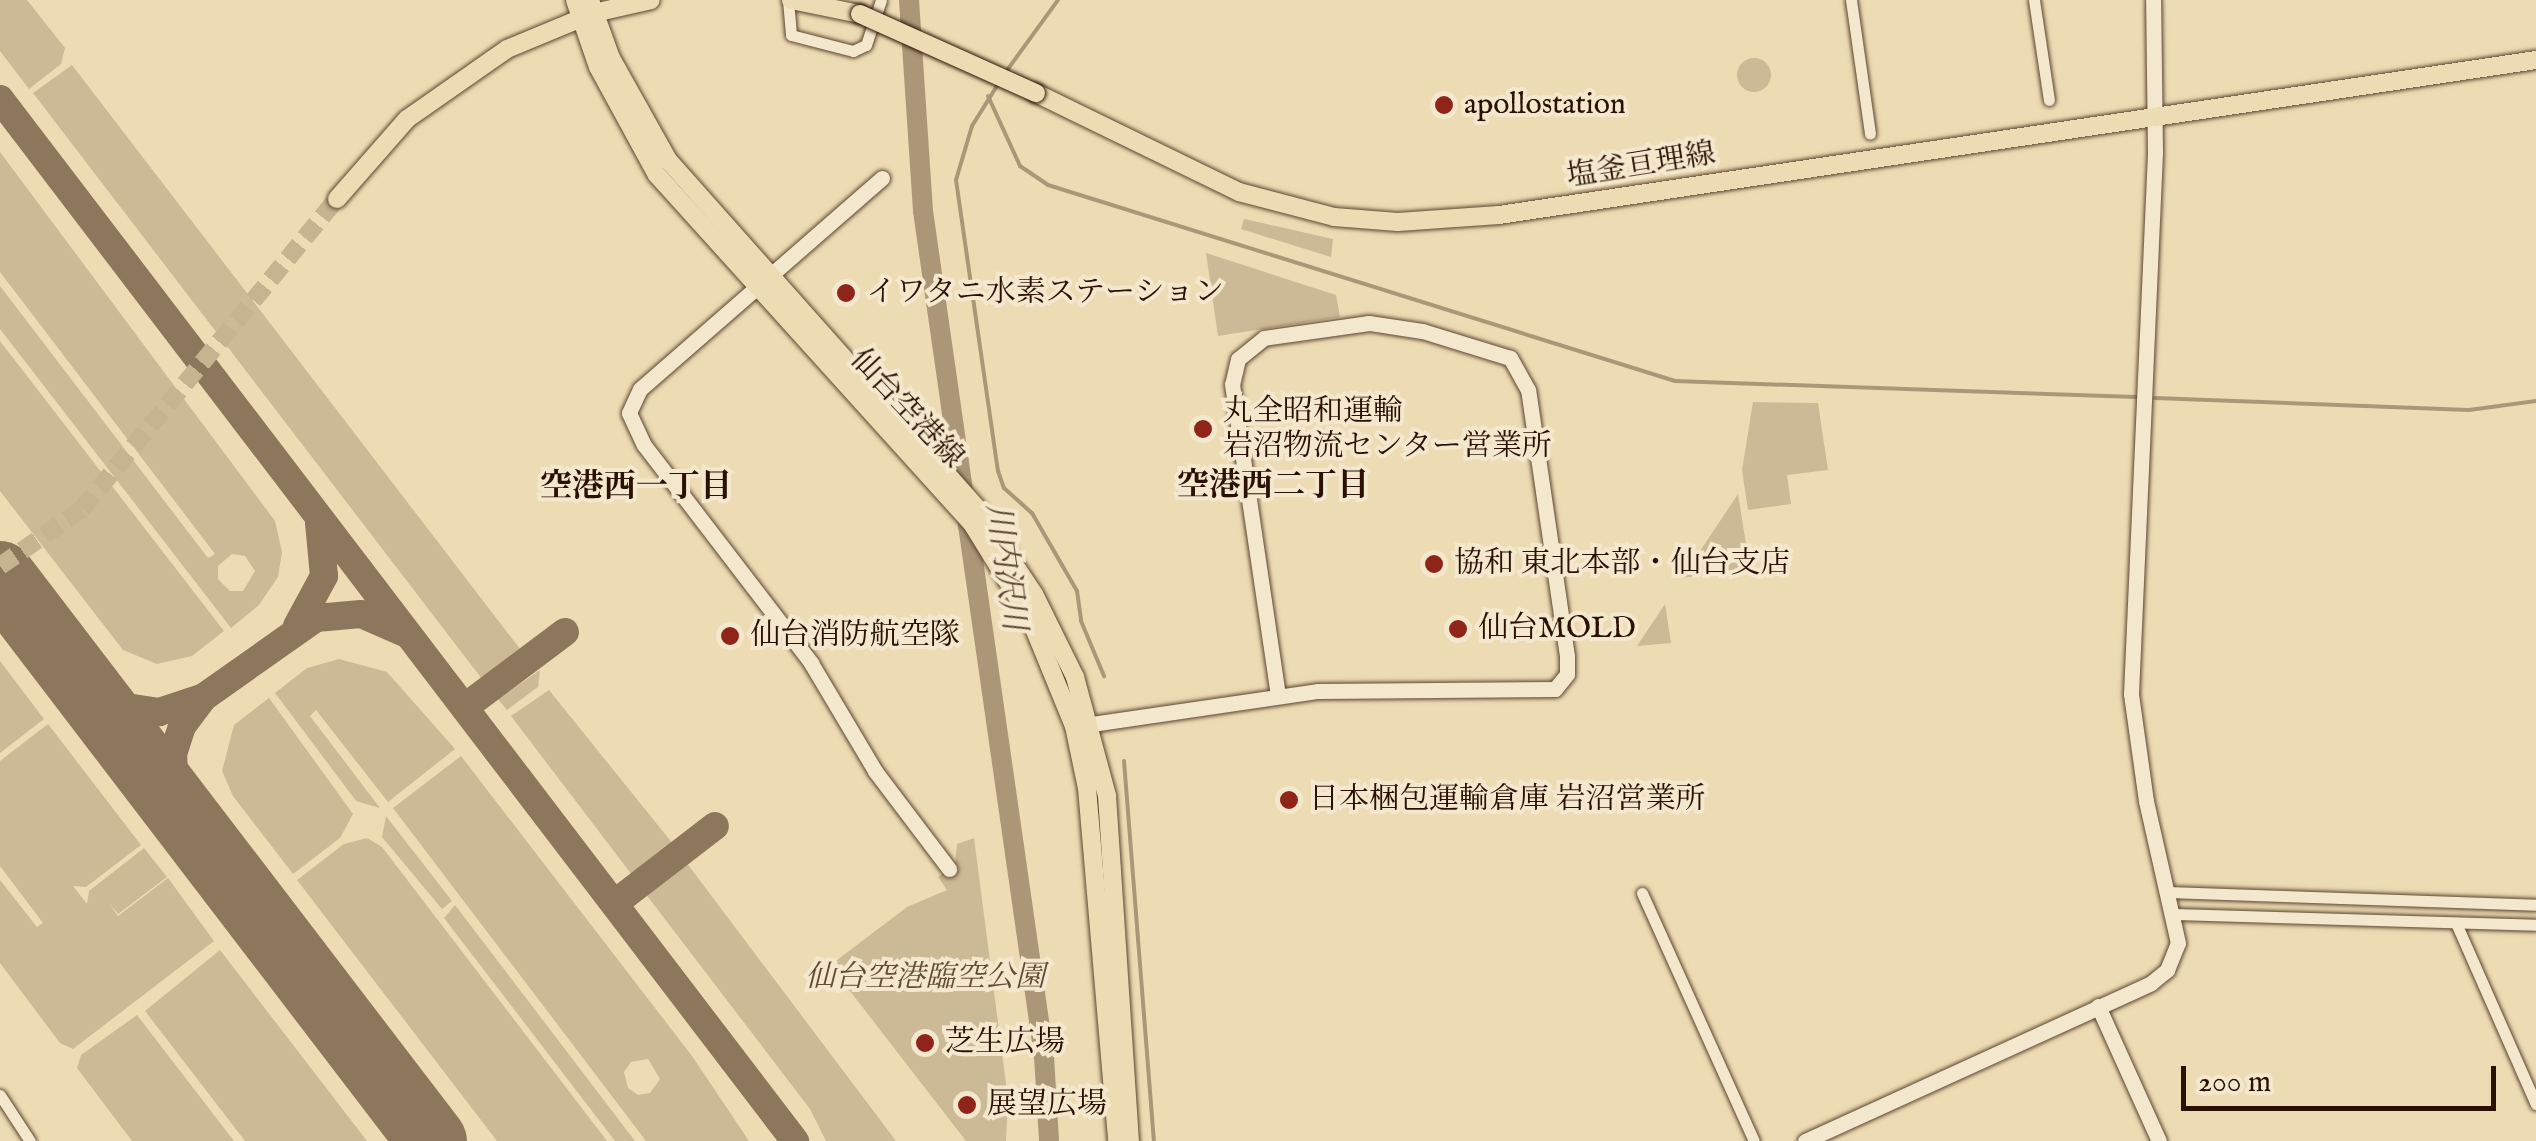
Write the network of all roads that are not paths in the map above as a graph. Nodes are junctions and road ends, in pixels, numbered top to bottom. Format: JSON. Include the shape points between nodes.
{"nodes":[{"id":1,"x":652,"y":0,"type":"edge"},
{"id":2,"x":881,"y":0,"type":"edge"},
{"id":3,"x":1852,"y":0,"type":"edge"},
{"id":4,"x":2034,"y":0,"type":"edge"},
{"id":5,"x":2153,"y":0,"type":"edge"},
{"id":6,"x":796,"y":1,"type":"edge"},
{"id":7,"x":585,"y":8,"type":"edge"},
{"id":8,"x":2536,"y":60,"type":"edge"},
{"id":9,"x":2049,"y":100,"type":"dead end"},
{"id":10,"x":2155,"y":117,"type":"junction"},
{"id":11,"x":1870,"y":134,"type":"dead end"},
{"id":12,"x":882,"y":178,"type":"dead end"},
{"id":13,"x":337,"y":199,"type":"tunnel mouth"},
{"id":14,"x":765,"y":286,"type":"junction"},
{"id":15,"x":1278,"y":694,"type":"junction"},
{"id":16,"x":1083,"y":725,"type":"junction"},
{"id":17,"x":949,"y":869,"type":"dead end"},
{"id":18,"x":2168,"y":892,"type":"junction"},
{"id":19,"x":1642,"y":893,"type":"dead end"},
{"id":20,"x":2536,"y":905,"type":"edge"},
{"id":21,"x":2174,"y":914,"type":"junction"},
{"id":22,"x":2456,"y":923,"type":"junction"},
{"id":23,"x":2536,"y":925,"type":"edge"},
{"id":24,"x":2098,"y":1006,"type":"junction"},
{"id":25,"x":0,"y":1095,"type":"edge"},
{"id":26,"x":2536,"y":1104,"type":"edge"},
{"id":27,"x":30,"y":1141,"type":"edge"},
{"id":28,"x":1118,"y":1141,"type":"edge"},
{"id":29,"x":1130,"y":1141,"type":"edge"},
{"id":30,"x":1754,"y":1141,"type":"edge"},
{"id":31,"x":1806,"y":1141,"type":"edge"},
{"id":32,"x":2159,"y":1141,"type":"edge"}],
"edges":[{"from":1,"to":7,"type":"main road"},
{"from":2,"to":6,"type":"street","via":[[866,46],[853,51],[791,35]]},
{"from":3,"to":11,"type":"street"},
{"from":4,"to":9,"type":"street"},
{"from":5,"to":10,"type":"street"},
{"from":6,"to":10,"type":"main road","name":"塩釜亘理線","bridge":true,"via":[[860,14],[1239,192],[1334,217],[1398,222],[1499,215]]},
{"from":7,"to":13,"type":"main road","via":[[507,50],[407,119]]},
{"from":7,"to":14,"type":"main road","name":"仙台空港線","via":[[635,142]]},
{"from":8,"to":10,"type":"main road","name":"塩釜亘理線"},
{"from":10,"to":18,"type":"street","via":[[2132,694],[2146,801]]},
{"from":12,"to":14,"type":"street"},
{"from":14,"to":16,"type":"main road","name":"仙台空港線","via":[[916,458],[1008,578]]},
{"from":14,"to":16,"type":"main road","name":"仙台空港線","via":[[915,434],[1007,548],[1075,677]]},
{"from":14,"to":17,"type":"street","via":[[640,389],[630,404],[630,422],[810,663],[875,771]]},
{"from":15,"to":15,"type":"street","via":[[1548,692],[1561,684],[1567,656],[1528,390],[1510,358],[1422,331],[1369,324],[1264,338],[1238,359],[1232,384]]},
{"from":15,"to":16,"type":"street"},
{"from":16,"to":28,"type":"main road","name":"仙台空港線"},
{"from":16,"to":29,"type":"main road","name":"仙台空港線","via":[[1113,854]]},
{"from":18,"to":20,"type":"street"},
{"from":18,"to":21,"type":"street"},
{"from":19,"to":30,"type":"street"},
{"from":21,"to":22,"type":"street"},
{"from":21,"to":24,"type":"street","via":[[2178,944],[2167,970]]},
{"from":22,"to":23,"type":"street"},
{"from":22,"to":26,"type":"street"},
{"from":24,"to":31,"type":"street"},
{"from":24,"to":32,"type":"street"},
{"from":25,"to":27,"type":"street"}]}
